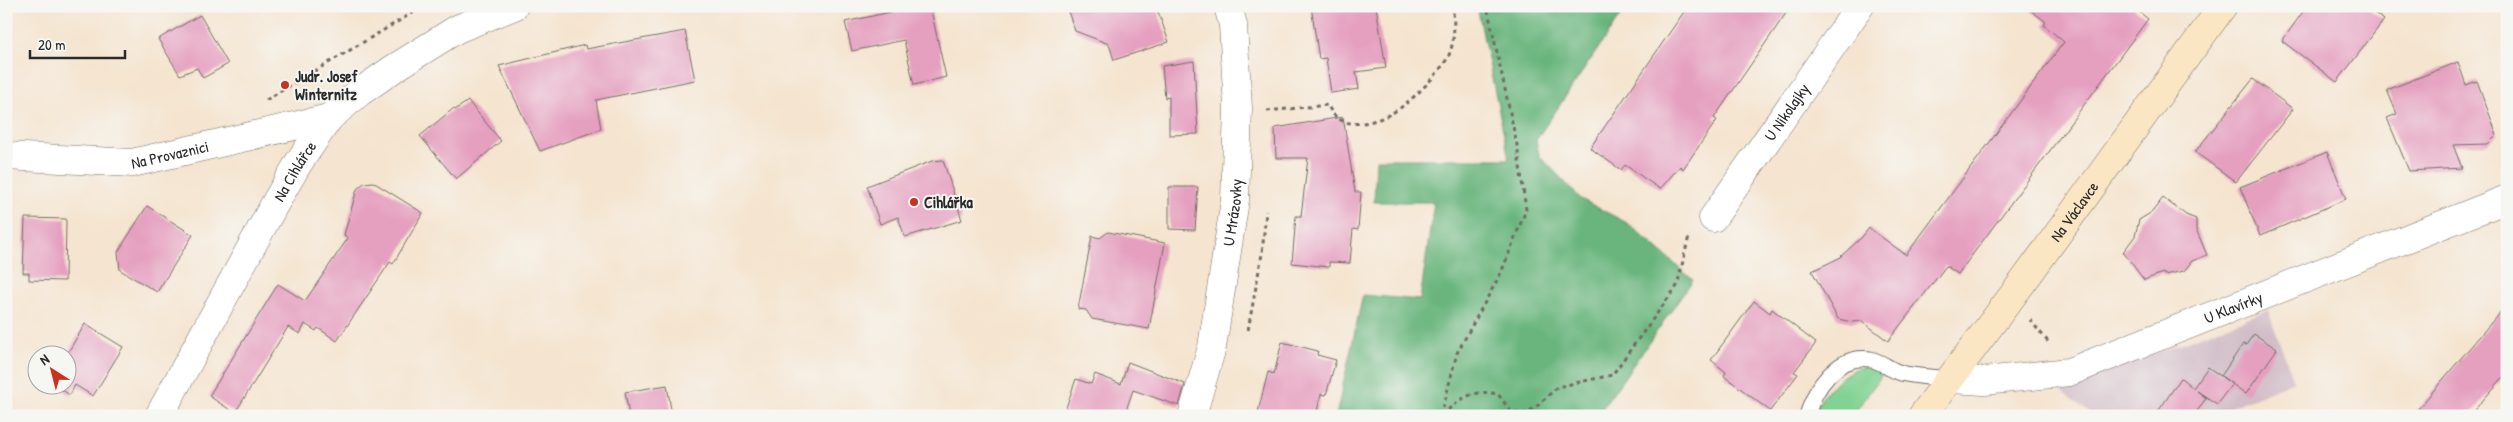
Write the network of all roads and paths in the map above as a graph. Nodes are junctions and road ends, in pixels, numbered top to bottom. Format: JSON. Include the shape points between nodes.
{"nodes":[{"id":1,"x":424,"y":6,"type":"edge"},
{"id":2,"x":514,"y":6,"type":"edge"},
{"id":3,"x":1228,"y":6,"type":"edge"},
{"id":4,"x":1452,"y":6,"type":"edge"},
{"id":5,"x":1487,"y":6,"type":"edge"},
{"id":6,"x":1860,"y":6,"type":"edge"},
{"id":7,"x":2223,"y":6,"type":"edge"},
{"id":8,"x":262,"y":102,"type":"dead end"},
{"id":9,"x":1267,"y":111,"type":"dead end"},
{"id":10,"x":329,"y":118,"type":"junction"},
{"id":11,"x":6,"y":156,"type":"edge"},
{"id":12,"x":2507,"y":199,"type":"edge"},
{"id":13,"x":1713,"y":218,"type":"joint"},
{"id":14,"x":1951,"y":379,"type":"junction"},
{"id":15,"x":159,"y":416,"type":"edge"},
{"id":16,"x":1192,"y":416,"type":"edge"},
{"id":17,"x":1441,"y":416,"type":"edge"},
{"id":18,"x":1807,"y":416,"type":"edge"},
{"id":19,"x":1922,"y":416,"type":"edge"}],
"edges":[{"from":1,"to":8,"type":"path"},
{"from":2,"to":10,"type":"street","name":"Na Cihlářce","via":[[457,29],[393,69]]},
{"from":3,"to":16,"type":"street","name":"U Mrázovky","via":[[1233,25],[1238,108],[1235,200],[1212,347]]},
{"from":4,"to":9,"type":"path","via":[[1452,43],[1447,59],[1404,105],[1385,116],[1346,124],[1332,114],[1328,105]]},
{"from":5,"to":17,"type":"path","via":[[1517,146],[1526,210],[1501,273],[1457,352]]},
{"from":6,"to":13,"type":"street","name":"U Nikolajky"},
{"from":7,"to":14,"type":"street","name":"Na Václavce"},
{"from":10,"to":11,"type":"street","name":"Na Provaznici","via":[[132,163]]},
{"from":10,"to":15,"type":"street","name":"Na Cihlářce","via":[[273,207]]},
{"from":12,"to":14,"type":"street","name":"U Klavírky","via":[[2069,372],[1984,381]]},
{"from":13,"to":17,"type":"path","via":[[1692,226],[1677,286],[1612,375],[1557,387],[1535,408],[1523,414],[1510,410],[1498,394],[1485,392],[1462,397]]},
{"from":14,"to":18,"type":"lane","via":[[1900,373],[1877,361],[1856,359],[1842,364],[1830,374],[1811,401]]},
{"from":14,"to":19,"type":"street","name":"Na Václavce"}]}
